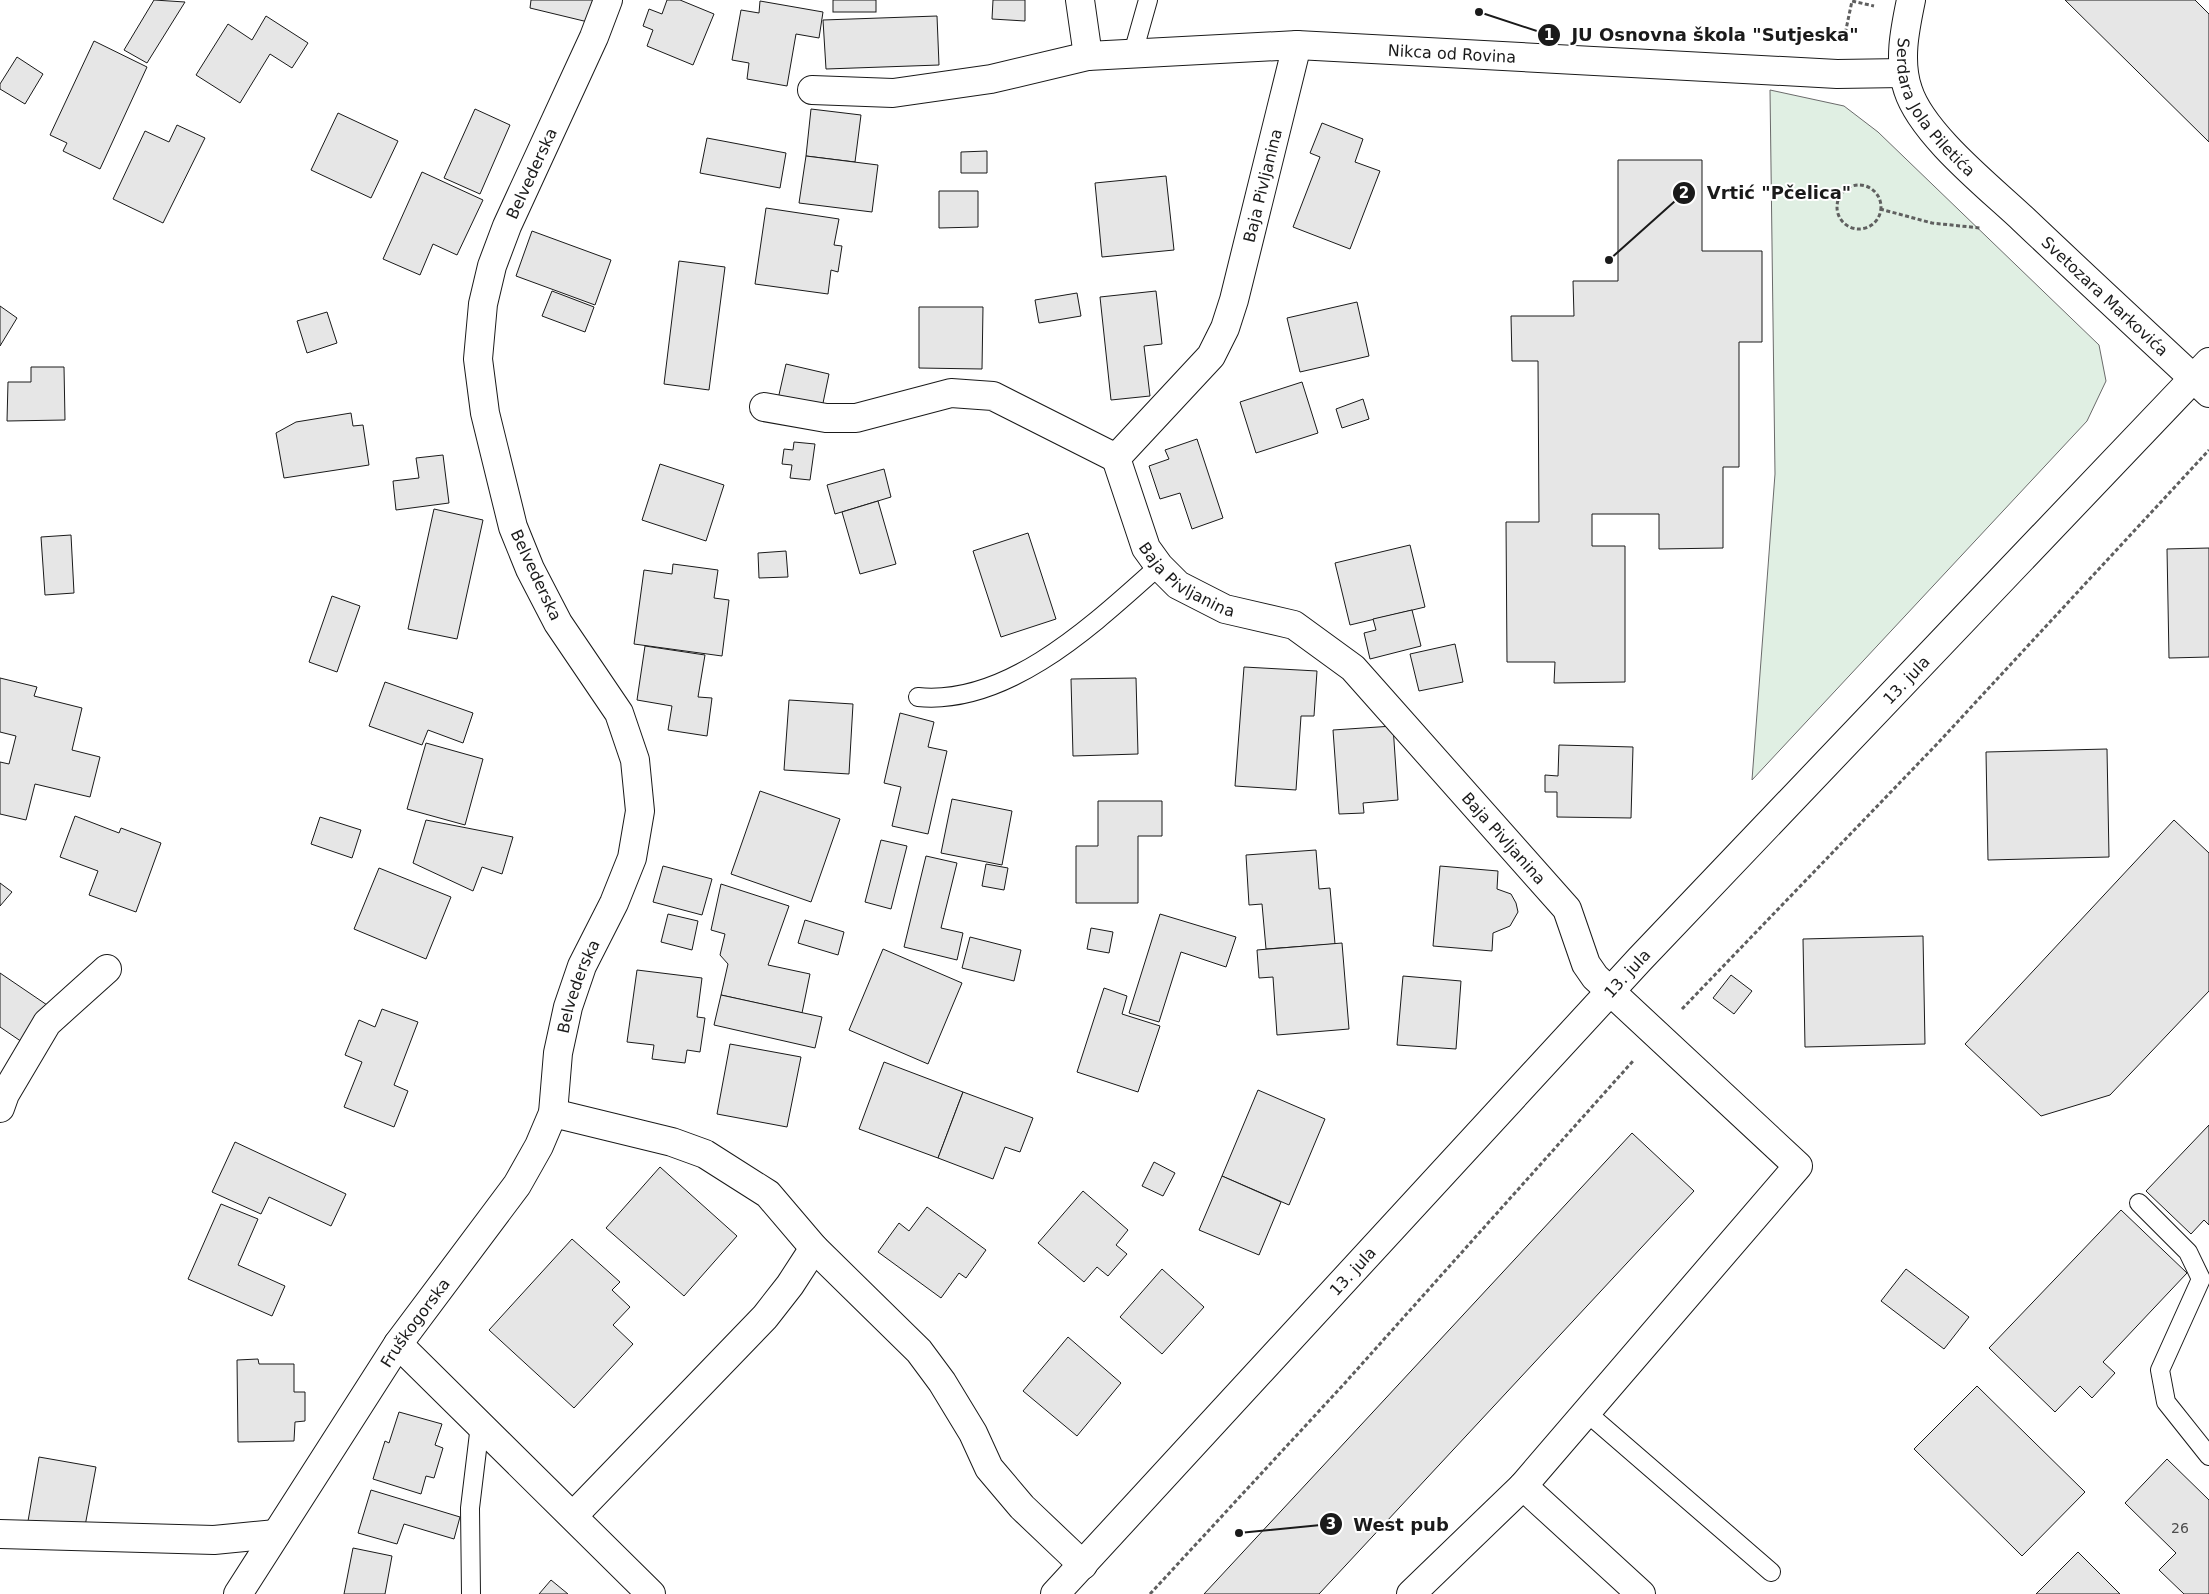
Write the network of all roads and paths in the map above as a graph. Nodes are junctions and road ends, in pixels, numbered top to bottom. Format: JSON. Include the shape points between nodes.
{"nodes":[{"id":1,"x":608,"y":0,"type":"edge"},
{"id":2,"x":1080,"y":0,"type":"edge"},
{"id":3,"x":1148,"y":0,"type":"edge"},
{"id":4,"x":1852,"y":1,"type":"edge"},
{"id":5,"x":1910,"y":7,"type":"edge"},
{"id":6,"x":1297,"y":45,"type":"junction"},
{"id":7,"x":1133,"y":53,"type":"junction"},
{"id":8,"x":1088,"y":56,"type":"junction"},
{"id":9,"x":1903,"y":73,"type":"junction"},
{"id":10,"x":1837,"y":74,"type":"junction"},
{"id":11,"x":812,"y":90,"type":"dead end"},
{"id":12,"x":2000,"y":198,"type":"joint"},
{"id":13,"x":1880,"y":209,"type":"junction"},
{"id":14,"x":2022,"y":218,"type":"junction"},
{"id":15,"x":2204,"y":378,"type":"edge"},
{"id":16,"x":764,"y":407,"type":"dead end"},
{"id":17,"x":1116,"y":458,"type":"junction"},
{"id":18,"x":1158,"y":566,"type":"junction"},
{"id":19,"x":918,"y":697,"type":"dead end"},
{"id":20,"x":107,"y":969,"type":"dead end"},
{"id":21,"x":1610,"y":991,"type":"junction"},
{"id":22,"x":0,"y":1108,"type":"edge"},
{"id":23,"x":553,"y":1113,"type":"junction"},
{"id":24,"x":2139,"y":1203,"type":"dead end"},
{"id":25,"x":814,"y":1248,"type":"junction"},
{"id":26,"x":398,"y":1344,"type":"junction"},
{"id":27,"x":1586,"y":1412,"type":"junction"},
{"id":28,"x":480,"y":1426,"type":"junction"},
{"id":29,"x":2209,"y":1456,"type":"edge"},
{"id":30,"x":1523,"y":1486,"type":"junction"},
{"id":31,"x":573,"y":1516,"type":"junction"},
{"id":32,"x":0,"y":1534,"type":"edge"},
{"id":33,"x":276,"y":1534,"type":"junction"},
{"id":34,"x":1083,"y":1564,"type":"junction"},
{"id":35,"x":1771,"y":1572,"type":"dead end"},
{"id":36,"x":238,"y":1594,"type":"edge"},
{"id":37,"x":471,"y":1594,"type":"edge"},
{"id":38,"x":651,"y":1594,"type":"edge"},
{"id":39,"x":1055,"y":1594,"type":"edge"},
{"id":40,"x":1411,"y":1594,"type":"edge"},
{"id":41,"x":1641,"y":1594,"type":"edge"}],
"edges":[{"from":1,"to":23,"type":"street","name":"Belvederska","via":[[492,266],[483,304],[478,358],[485,413],[513,526],[530,569],[558,623],[619,713],[635,760],[640,811],[632,858],[614,903],[582,966],[568,1007],[558,1053]]},
{"from":2,"to":8,"type":"street"},
{"from":3,"to":7,"type":"lane"},
{"from":4,"to":5,"type":"path"},
{"from":4,"to":10,"type":"path"},
{"from":5,"to":9,"type":"street","name":"Serdara Jola Piletića"},
{"from":6,"to":7,"type":"street","name":"Nikca od Rovina"},
{"from":6,"to":10,"type":"street","name":"Nikca od Rovina"},
{"from":6,"to":17,"type":"street","name":"Baja Pivljanina","via":[[1225,328],[1212,356]]},
{"from":7,"to":8,"type":"street","name":"Nikca od Rovina"},
{"from":8,"to":11,"type":"street","name":"Nikca od Rovina","via":[[991,79],[893,93]]},
{"from":9,"to":10,"type":"street","name":"Nikca od Rovina"},
{"from":9,"to":12,"type":"street","name":"Serdara Jola Piletića","via":[[1913,103],[1927,123]]},
{"from":12,"to":14,"type":"street","name":"Svetozara Markovića"},
{"from":13,"to":13,"type":"path","via":[[1879,198],[1874,191],[1860,184],[1846,188],[1837,204],[1838,215],[1845,224],[1856,229],[1867,228],[1876,220]]},
{"from":13,"to":14,"type":"path","via":[[1932,223],[1987,229]]},
{"from":14,"to":15,"type":"street","name":"Svetozara Markovića"},
{"from":15,"to":21,"type":"street","name":"13. jula"},
{"from":16,"to":17,"type":"street","via":[[826,418],[856,418],[951,393],[993,396]]},
{"from":17,"to":18,"type":"street","name":"Baja Pivljanina","via":[[1146,548]]},
{"from":18,"to":19,"type":"lane","via":[[1108,612],[1051,656],[1002,683],[939,699]]},
{"from":18,"to":21,"type":"street","name":"Baja Pivljanina","via":[[1178,585],[1225,609],[1294,625],[1353,668],[1567,909],[1586,964]]},
{"from":20,"to":22,"type":"street","via":[[47,1023]]},
{"from":21,"to":27,"type":"street","name":"Baja Pivljanina","via":[[1798,1166]]},
{"from":21,"to":34,"type":"street","name":"13. jula"},
{"from":23,"to":25,"type":"street","via":[[672,1142],[705,1154],[768,1194]]},
{"from":23,"to":26,"type":"street","name":"Fruškogorska","via":[[517,1185]]},
{"from":24,"to":29,"type":"lane","via":[[2188,1252],[2201,1279],[2160,1370],[2166,1402]]},
{"from":25,"to":31,"type":"street","via":[[765,1317]]},
{"from":25,"to":34,"type":"street","via":[[919,1351],[942,1382],[989,1468],[1022,1507]]},
{"from":26,"to":28,"type":"street"},
{"from":26,"to":33,"type":"street","name":"Fruškogorska"},
{"from":27,"to":30,"type":"street"},
{"from":27,"to":35,"type":"lane"},
{"from":28,"to":31,"type":"street"},
{"from":28,"to":37,"type":"lane","via":[[470,1508]]},
{"from":30,"to":40,"type":"street"},
{"from":30,"to":41,"type":"street"},
{"from":31,"to":38,"type":"street"},
{"from":32,"to":33,"type":"street","via":[[214,1540]]},
{"from":33,"to":36,"type":"street","name":"Fruškogorska"},
{"from":34,"to":39,"type":"street","name":"13. jula"}]}
